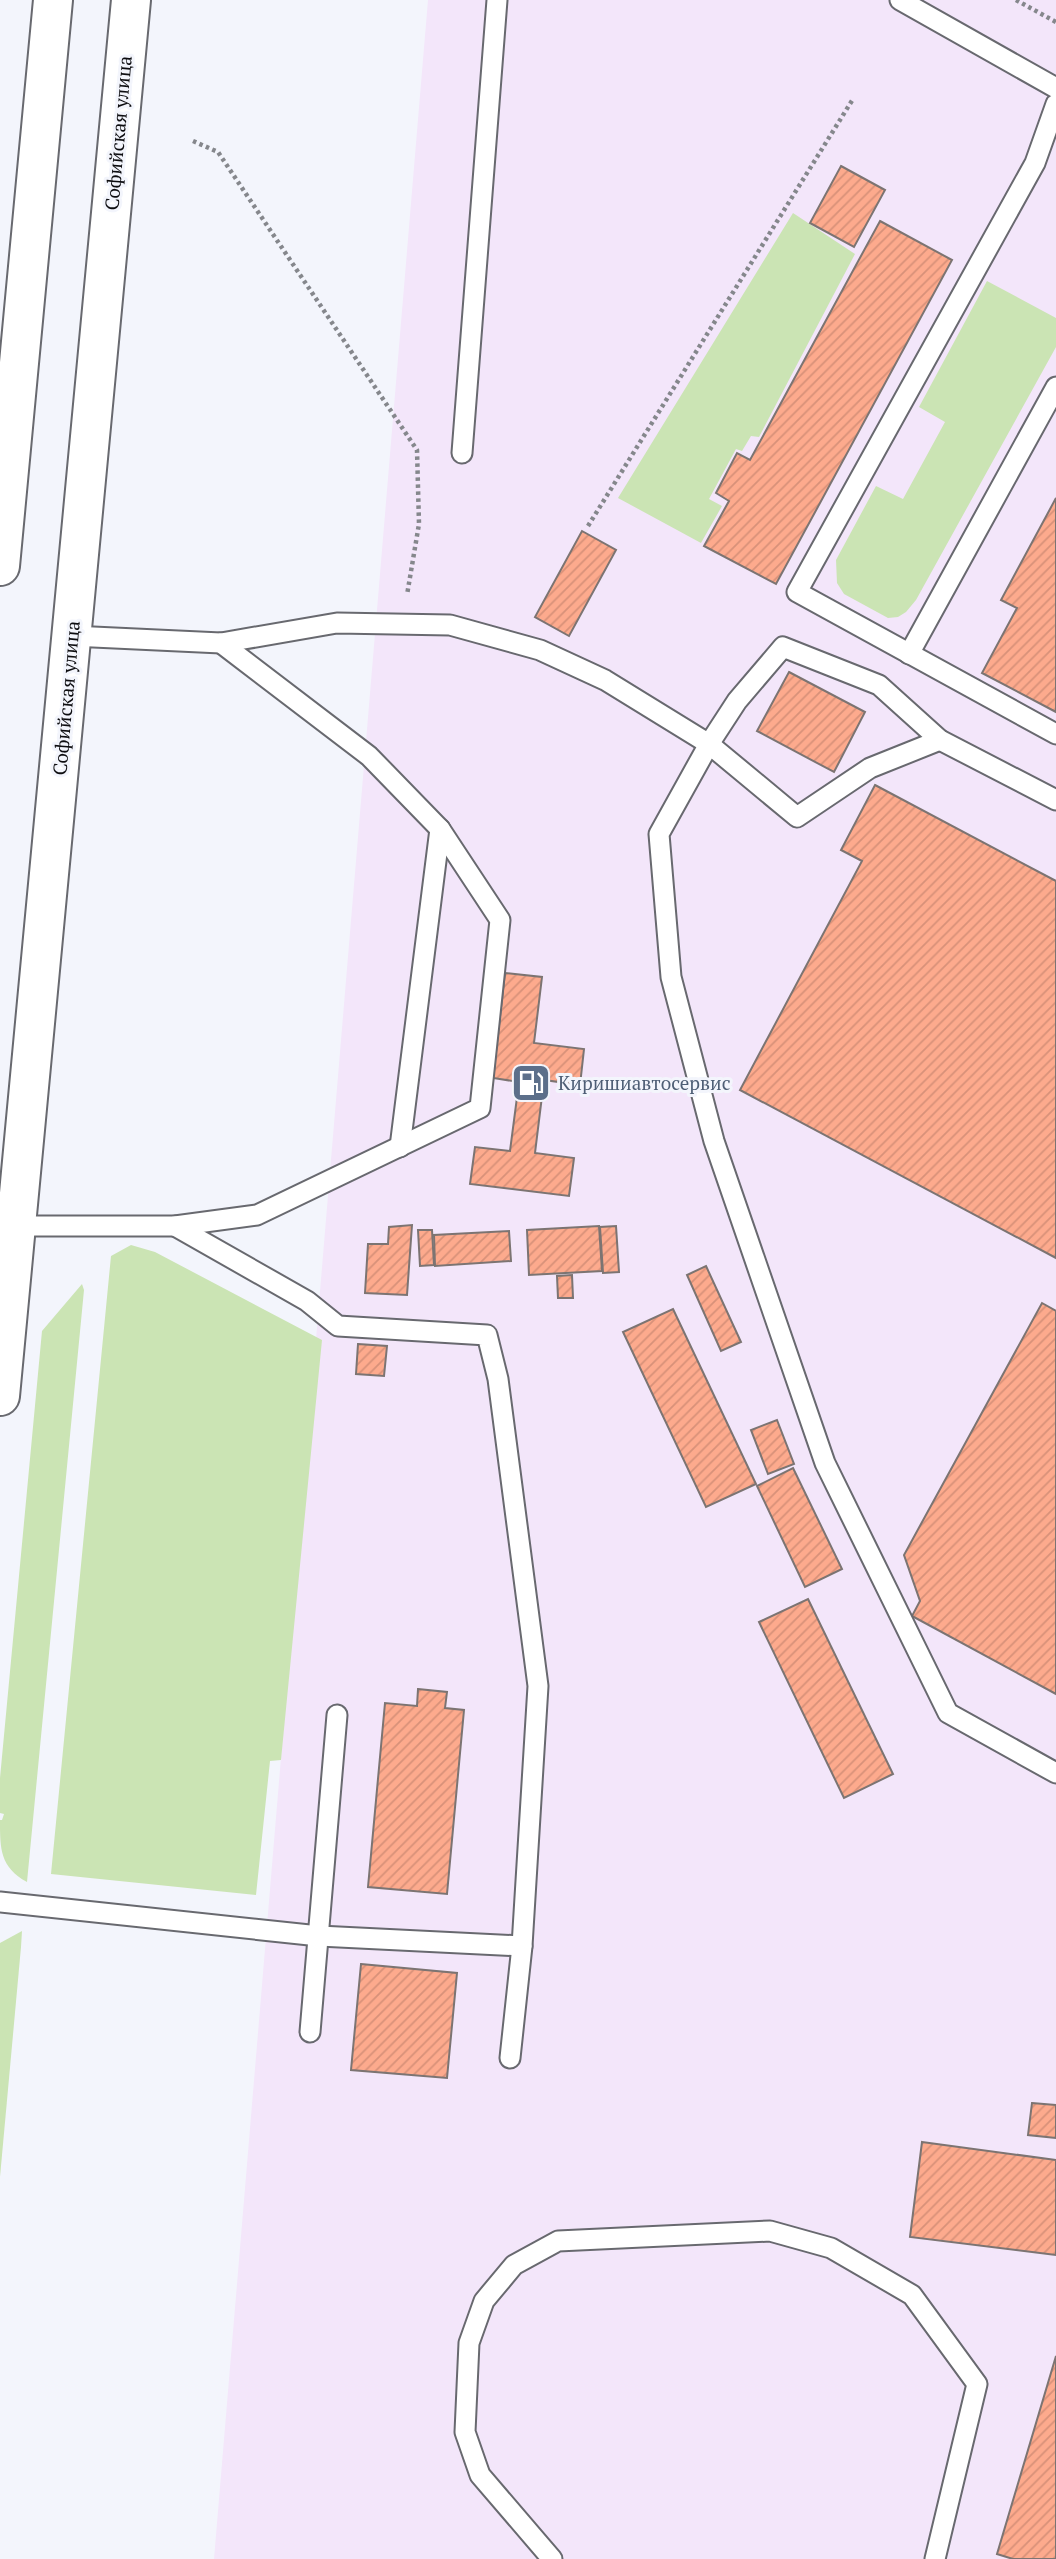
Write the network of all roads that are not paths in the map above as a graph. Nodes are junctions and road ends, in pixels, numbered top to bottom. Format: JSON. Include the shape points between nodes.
{"nodes":[{"id":1,"x":53,"y":0,"type":"edge"},
{"id":2,"x":131,"y":0,"type":"edge"},
{"id":3,"x":497,"y":0,"type":"edge"},
{"id":4,"x":900,"y":0,"type":"edge"},
{"id":5,"x":1056,"y":88,"type":"edge"},
{"id":6,"x":1056,"y":104,"type":"edge"},
{"id":7,"x":1056,"y":387,"type":"edge"},
{"id":8,"x":463,"y":453,"type":"dead end"},
{"id":9,"x":0,"y":566,"type":"edge"},
{"id":10,"x":72,"y":636,"type":"junction"},
{"id":11,"x":221,"y":643,"type":"junction"},
{"id":12,"x":909,"y":654,"type":"junction"},
{"id":13,"x":1056,"y":734,"type":"edge"},
{"id":14,"x":940,"y":740,"type":"junction"},
{"id":15,"x":709,"y":744,"type":"junction"},
{"id":16,"x":1056,"y":800,"type":"edge"},
{"id":17,"x":440,"y":829,"type":"junction"},
{"id":18,"x":400,"y":1147,"type":"junction"},
{"id":19,"x":16,"y":1226,"type":"junction"},
{"id":20,"x":175,"y":1226,"type":"junction"},
{"id":21,"x":0,"y":1396,"type":"edge"},
{"id":22,"x":337,"y":1715,"type":"dead end"},
{"id":23,"x":1056,"y":1773,"type":"edge"},
{"id":24,"x":0,"y":1902,"type":"edge"},
{"id":25,"x":319,"y":1936,"type":"junction"},
{"id":26,"x":522,"y":1946,"type":"junction"},
{"id":27,"x":310,"y":2032,"type":"dead end"},
{"id":28,"x":510,"y":2057,"type":"dead end"},
{"id":29,"x":552,"y":2559,"type":"edge"},
{"id":30,"x":935,"y":2559,"type":"edge"}],
"edges":[{"from":1,"to":9,"type":"main road"},
{"from":2,"to":10,"type":"main road","name":"Софийская улица"},
{"from":3,"to":8,"type":"lane"},
{"from":4,"to":5,"type":"lane"},
{"from":6,"to":12,"type":"lane","via":[[1035,163],[797,592]]},
{"from":7,"to":12,"type":"lane"},
{"from":10,"to":11,"type":"lane"},
{"from":10,"to":19,"type":"main road","name":"Софийская улица"},
{"from":11,"to":15,"type":"lane","via":[[337,623],[450,625],[540,650],[606,680]]},
{"from":11,"to":17,"type":"lane","via":[[369,756]]},
{"from":12,"to":13,"type":"lane"},
{"from":14,"to":15,"type":"lane","via":[[870,768],[797,817]]},
{"from":14,"to":15,"type":"lane","via":[[879,685],[783,647],[737,701]]},
{"from":14,"to":16,"type":"lane"},
{"from":15,"to":23,"type":"lane","via":[[659,834],[671,977],[715,1141],[825,1463],[948,1713]]},
{"from":17,"to":18,"type":"lane"},
{"from":17,"to":18,"type":"lane","via":[[500,920],[480,1108]]},
{"from":18,"to":20,"type":"lane","via":[[257,1215]]},
{"from":19,"to":20,"type":"lane"},
{"from":19,"to":21,"type":"main road","name":"Софийская улица"},
{"from":20,"to":26,"type":"lane","via":[[307,1301],[338,1325],[487,1335],[498,1379],[538,1686]]},
{"from":22,"to":25,"type":"lane"},
{"from":24,"to":25,"type":"lane"},
{"from":25,"to":26,"type":"lane"},
{"from":25,"to":27,"type":"lane"},
{"from":26,"to":28,"type":"lane"},
{"from":29,"to":30,"type":"lane","via":[[481,2475],[465,2432],[469,2343],[484,2301],[514,2265],[558,2241],[770,2231],[831,2248],[912,2295],[977,2384]]}]}
